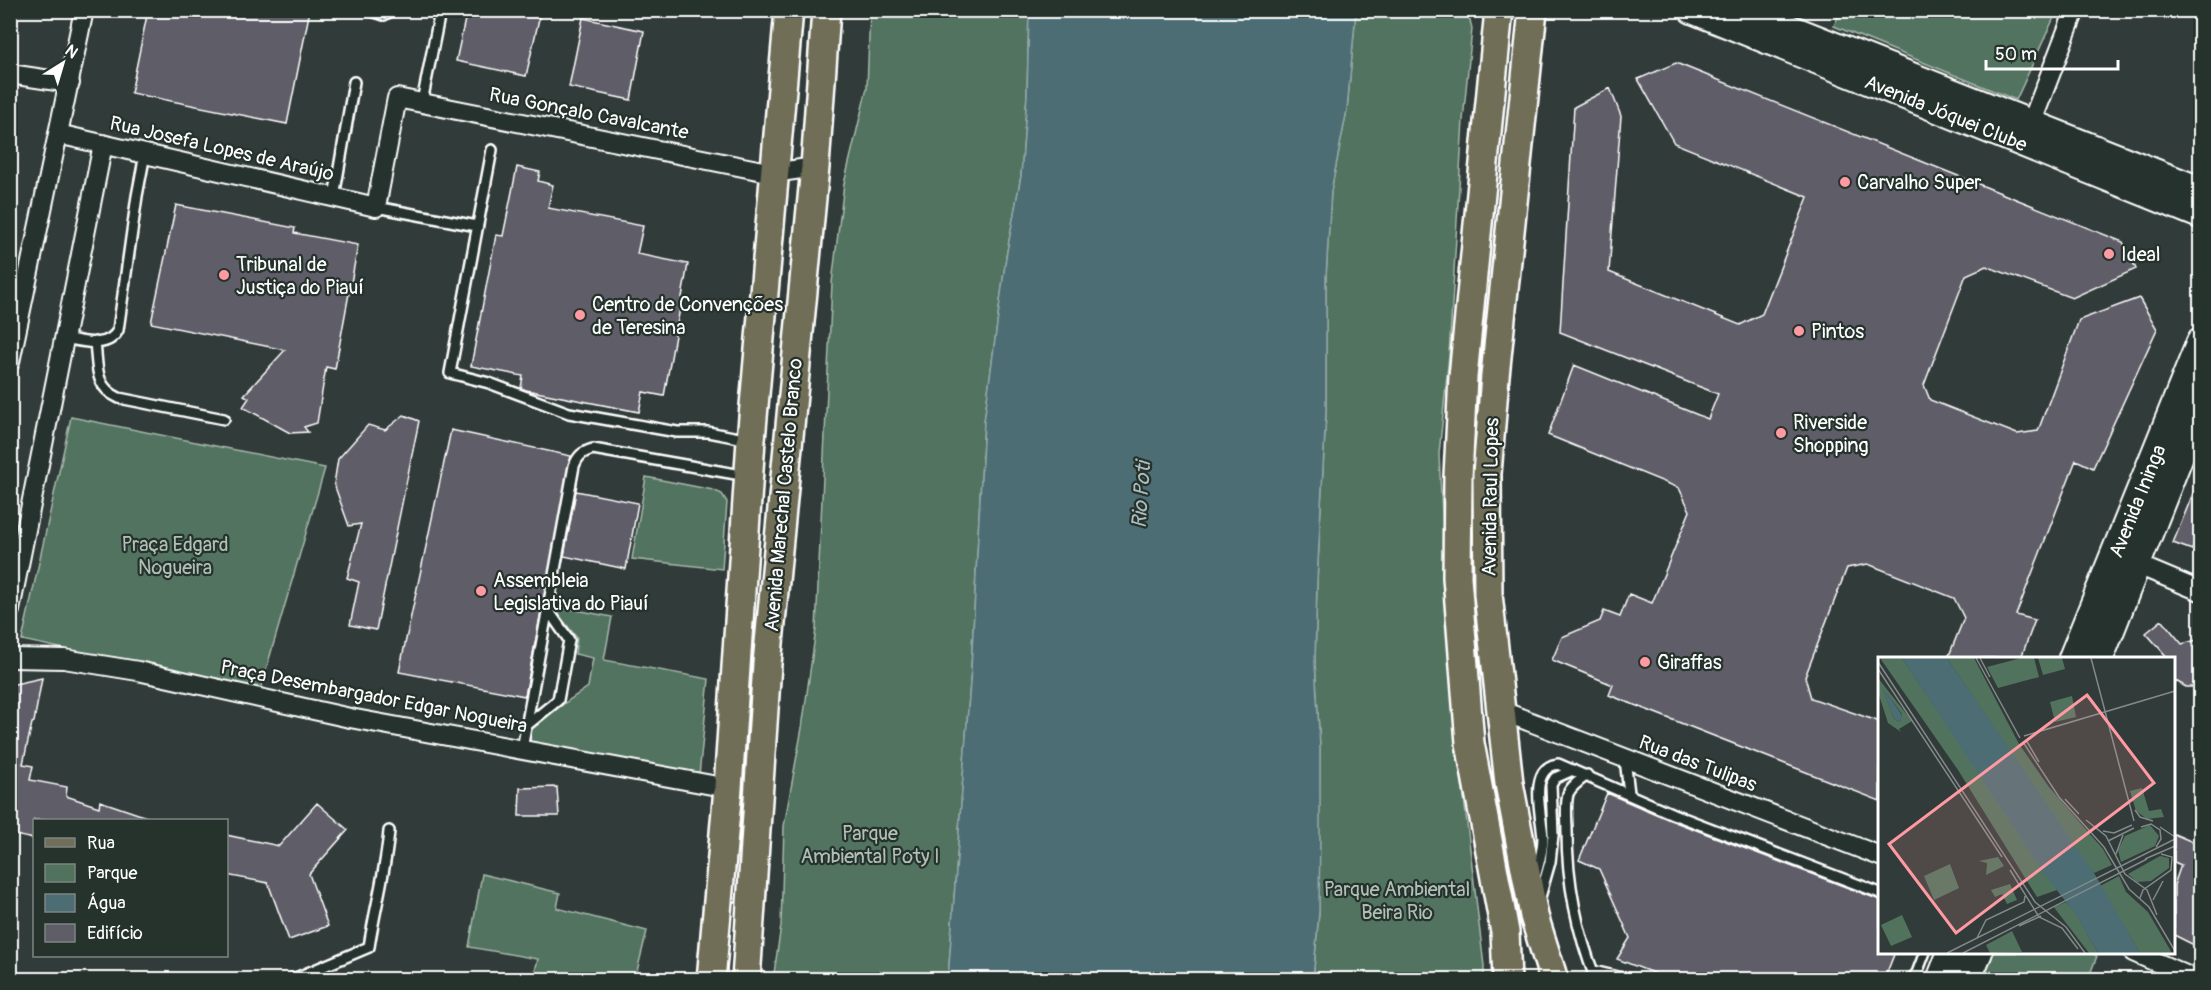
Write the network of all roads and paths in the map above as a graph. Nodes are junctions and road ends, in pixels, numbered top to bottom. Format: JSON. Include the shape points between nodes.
{"nodes":[{"id":1,"x":84,"y":10,"type":"edge"},
{"id":2,"x":369,"y":10,"type":"edge"},
{"id":3,"x":392,"y":10,"type":"edge"},
{"id":4,"x":789,"y":10,"type":"edge"},
{"id":5,"x":826,"y":10,"type":"edge"},
{"id":6,"x":1499,"y":10,"type":"edge"},
{"id":7,"x":1533,"y":10,"type":"edge"},
{"id":8,"x":1692,"y":10,"type":"edge"},
{"id":9,"x":1744,"y":10,"type":"edge"},
{"id":10,"x":2075,"y":10,"type":"edge"},
{"id":11,"x":439,"y":16,"type":"dead end"},
{"id":12,"x":10,"y":74,"type":"edge"},
{"id":13,"x":354,"y":82,"type":"dead end"},
{"id":14,"x":70,"y":83,"type":"junction"},
{"id":15,"x":422,"y":102,"type":"junction"},
{"id":16,"x":2031,"y":124,"type":"junction"},
{"id":17,"x":58,"y":134,"type":"junction"},
{"id":18,"x":103,"y":144,"type":"junction"},
{"id":19,"x":492,"y":150,"type":"dead end"},
{"id":20,"x":145,"y":154,"type":"junction"},
{"id":21,"x":815,"y":167,"type":"junction"},
{"id":22,"x":773,"y":173,"type":"junction"},
{"id":23,"x":2200,"y":190,"type":"edge"},
{"id":24,"x":334,"y":197,"type":"junction"},
{"id":25,"x":376,"y":207,"type":"junction"},
{"id":26,"x":2200,"y":215,"type":"edge"},
{"id":27,"x":477,"y":226,"type":"junction"},
{"id":28,"x":64,"y":338,"type":"junction"},
{"id":29,"x":94,"y":342,"type":"junction"},
{"id":30,"x":2200,"y":342,"type":"edge"},
{"id":31,"x":10,"y":362,"type":"edge"},
{"id":32,"x":2200,"y":405,"type":"edge"},
{"id":33,"x":224,"y":419,"type":"dead end"},
{"id":34,"x":751,"y":440,"type":"junction"},
{"id":35,"x":748,"y":476,"type":"junction"},
{"id":36,"x":2138,"y":565,"type":"junction"},
{"id":37,"x":2200,"y":591,"type":"edge"},
{"id":38,"x":10,"y":610,"type":"edge"},
{"id":39,"x":548,"y":610,"type":"junction"},
{"id":40,"x":737,"y":627,"type":"junction"},
{"id":41,"x":770,"y":629,"type":"junction"},
{"id":42,"x":2072,"y":657,"type":"edge"},
{"id":43,"x":2100,"y":657,"type":"edge"},
{"id":44,"x":10,"y":658,"type":"edge"},
{"id":45,"x":735,"y":663,"type":"junction"},
{"id":46,"x":767,"y":664,"type":"junction"},
{"id":47,"x":1502,"y":711,"type":"junction"},
{"id":48,"x":527,"y":725,"type":"junction"},
{"id":49,"x":522,"y":748,"type":"junction"},
{"id":50,"x":1625,"y":759,"type":"junction"},
{"id":51,"x":1573,"y":770,"type":"junction"},
{"id":52,"x":1587,"y":775,"type":"junction"},
{"id":53,"x":728,"y":788,"type":"junction"},
{"id":54,"x":1629,"y":793,"type":"junction"},
{"id":55,"x":389,"y":831,"type":"dead end"},
{"id":56,"x":1878,"y":855,"type":"edge"},
{"id":57,"x":1878,"y":891,"type":"edge"},
{"id":58,"x":1532,"y":906,"type":"junction"},
{"id":59,"x":1925,"y":954,"type":"edge"},
{"id":60,"x":1949,"y":954,"type":"edge"},
{"id":61,"x":1978,"y":954,"type":"edge"},
{"id":62,"x":2138,"y":954,"type":"edge"},
{"id":63,"x":1594,"y":975,"type":"edge"},
{"id":64,"x":1920,"y":978,"type":"edge"},
{"id":65,"x":291,"y":980,"type":"edge"},
{"id":66,"x":711,"y":980,"type":"edge"},
{"id":67,"x":746,"y":980,"type":"edge"},
{"id":68,"x":1507,"y":980,"type":"edge"},
{"id":69,"x":1554,"y":980,"type":"edge"},
{"id":70,"x":1630,"y":980,"type":"edge"},
{"id":71,"x":1967,"y":980,"type":"edge"},
{"id":72,"x":2197,"y":980,"type":"edge"}],
"edges":[{"from":1,"to":14,"type":"street"},
{"from":2,"to":3,"type":"lane","via":[[384,15]]},
{"from":4,"to":22,"type":"main road","name":"Avenida Marechal Castelo Branco"},
{"from":5,"to":21,"type":"main road","name":"Avenida Marechal Castelo Branco"},
{"from":6,"to":68,"type":"main road","name":"Avenida Raul Lopes","via":[[1462,377],[1457,577],[1470,743],[1505,932]]},
{"from":7,"to":47,"type":"main road","name":"Avenida Raul Lopes","via":[[1487,474],[1488,594]]},
{"from":8,"to":26,"type":"main road","name":"Avenida Jóquei Clube"},
{"from":9,"to":16,"type":"main road","name":"Avenida Jóquei Clube"},
{"from":10,"to":16,"type":"street"},
{"from":11,"to":15,"type":"lane"},
{"from":12,"to":14,"type":"street"},
{"from":13,"to":24,"type":"lane"},
{"from":14,"to":17,"type":"street"},
{"from":15,"to":22,"type":"street","name":"Rua Gonçalo Cavalcante"},
{"from":15,"to":25,"type":"street","name":"Rua Gonçalo Cavalcante","via":[[396,98]]},
{"from":16,"to":23,"type":"main road","name":"Avenida Jóquei Clube"},
{"from":17,"to":18,"type":"street","name":"Rua Josefa Lopes de Araújo"},
{"from":17,"to":31,"type":"street"},
{"from":18,"to":20,"type":"street","name":"Rua Josefa Lopes de Araújo"},
{"from":18,"to":28,"type":"street"},
{"from":19,"to":27,"type":"lane"},
{"from":20,"to":24,"type":"street","name":"Rua Josefa Lopes de Araújo"},
{"from":20,"to":29,"type":"lane","via":[[118,330],[108,341]]},
{"from":21,"to":22,"type":"street","name":"Rua Gonçalo Cavalcante"},
{"from":21,"to":41,"type":"main road","name":"Avenida Marechal Castelo Branco"},
{"from":22,"to":34,"type":"main road","name":"Avenida Marechal Castelo Branco"},
{"from":24,"to":25,"type":"street","name":"Rua Josefa Lopes de Araújo"},
{"from":25,"to":27,"type":"lane"},
{"from":27,"to":34,"type":"lane","via":[[450,373],[569,413]]},
{"from":28,"to":29,"type":"lane"},
{"from":28,"to":38,"type":"street"},
{"from":29,"to":33,"type":"lane","via":[[101,385],[109,393]]},
{"from":30,"to":42,"type":"main road","name":"Avenida Ininga"},
{"from":32,"to":36,"type":"main road","name":"Avenida Ininga"},
{"from":34,"to":35,"type":"main road","name":"Avenida Marechal Castelo Branco"},
{"from":35,"to":39,"type":"lane","via":[[593,448],[585,451],[574,466]]},
{"from":35,"to":40,"type":"main road","name":"Avenida Marechal Castelo Branco"},
{"from":36,"to":37,"type":"street"},
{"from":36,"to":43,"type":"main road","name":"Avenida Ininga"},
{"from":39,"to":48,"type":"lane"},
{"from":39,"to":48,"type":"lane","via":[[569,640],[558,700]]},
{"from":40,"to":41,"type":"main road"},
{"from":40,"to":45,"type":"main road","name":"Avenida Marechal Castelo Branco"},
{"from":41,"to":46,"type":"main road","name":"Avenida Marechal Castelo Branco"},
{"from":44,"to":49,"type":"street","name":"Praça Desembargador Edgar Nogueira","via":[[75,660],[350,718]]},
{"from":45,"to":46,"type":"main road"},
{"from":45,"to":53,"type":"main road","name":"Avenida Marechal Castelo Branco"},
{"from":46,"to":67,"type":"main road","name":"Avenida Marechal Castelo Branco"},
{"from":47,"to":50,"type":"street","name":"Rua das Tulipas"},
{"from":47,"to":58,"type":"main road","name":"Avenida Raul Lopes","via":[[1509,783]]},
{"from":48,"to":49,"type":"lane"},
{"from":49,"to":53,"type":"street","name":"Praça Desembargador Edgar Nogueira"},
{"from":50,"to":54,"type":"lane"},
{"from":50,"to":56,"type":"street","name":"Rua das Tulipas"},
{"from":51,"to":52,"type":"lane"},
{"from":51,"to":58,"type":"lane","via":[[1551,784],[1552,849]]},
{"from":51,"to":58,"type":"lane","via":[[1552,765],[1540,778],[1543,838]]},
{"from":52,"to":54,"type":"lane"},
{"from":52,"to":63,"type":"lane","via":[[1569,793],[1567,865],[1581,937]]},
{"from":53,"to":66,"type":"main road","name":"Avenida Marechal Castelo Branco"},
{"from":54,"to":57,"type":"lane","via":[[1673,814]]},
{"from":55,"to":65,"type":"lane","via":[[369,947]]},
{"from":58,"to":69,"type":"main road","name":"Avenida Raul Lopes"},
{"from":59,"to":64,"type":"lane"},
{"from":60,"to":64,"type":"main road"},
{"from":61,"to":71,"type":"main road"},
{"from":62,"to":72,"type":"street"},
{"from":63,"to":70,"type":"lane"}]}
